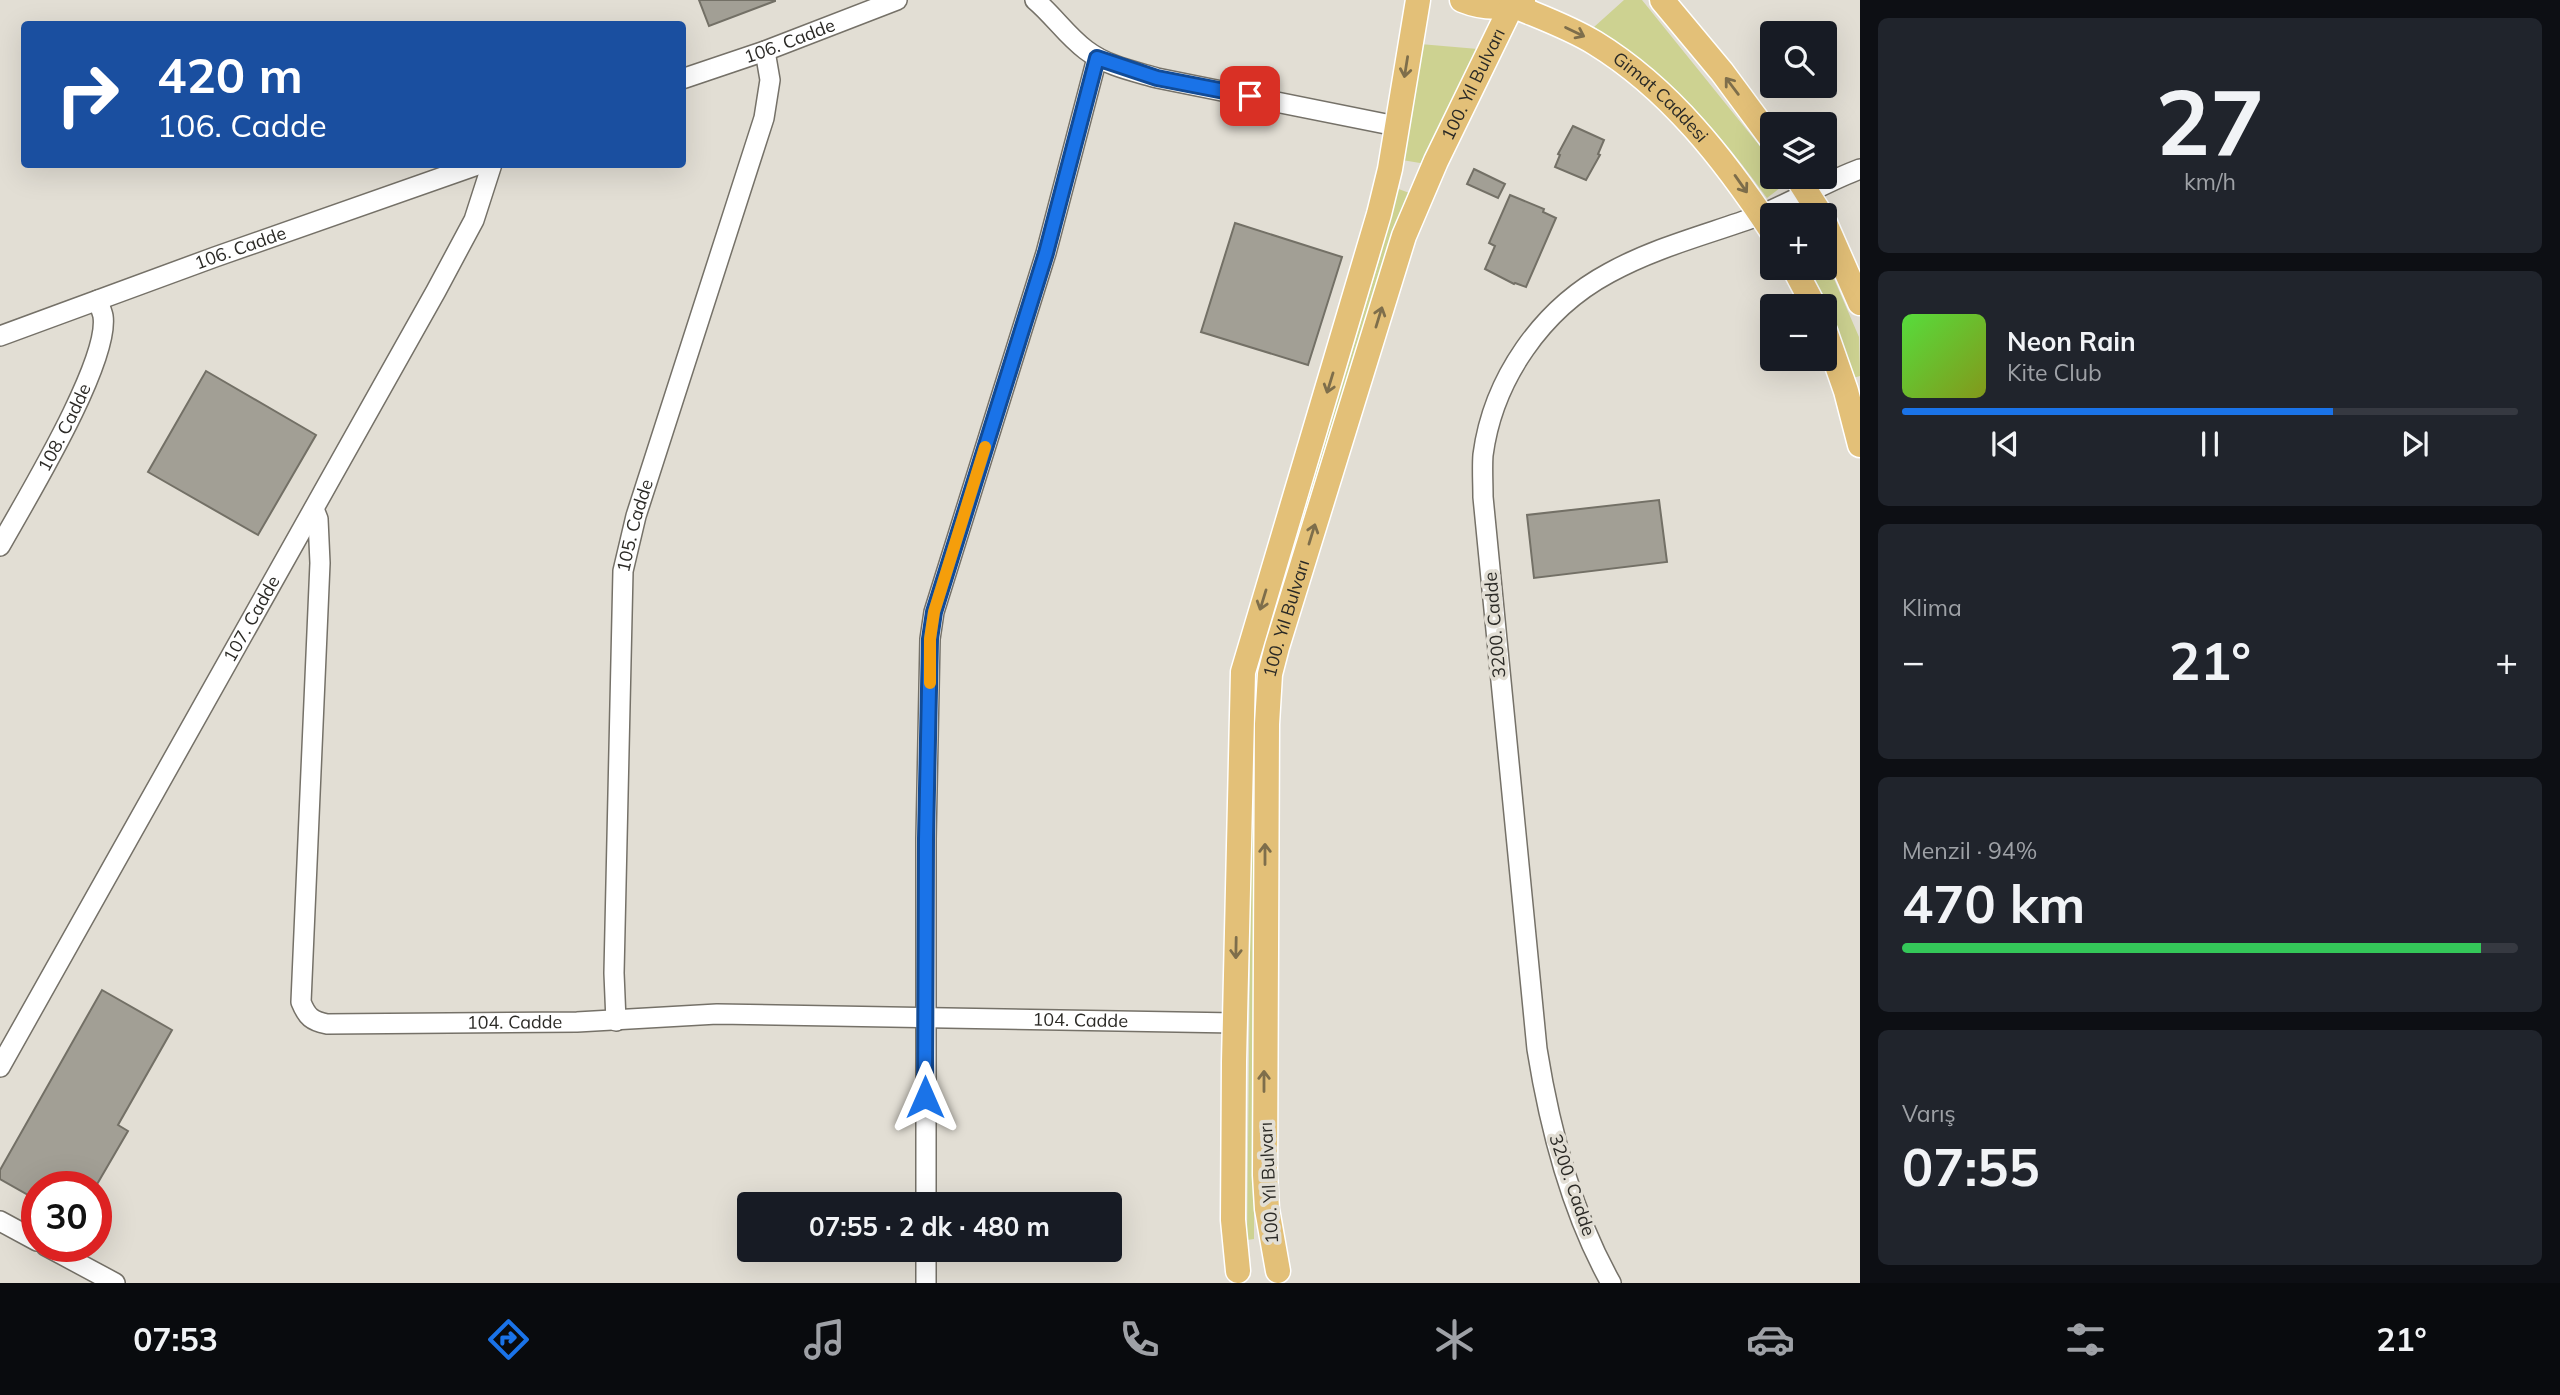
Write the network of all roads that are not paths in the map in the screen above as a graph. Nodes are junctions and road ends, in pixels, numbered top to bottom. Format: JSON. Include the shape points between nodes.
{"nodes":[{"id":1,"x":897,"y":0,"type":"edge"},
{"id":2,"x":1035,"y":0,"type":"edge"},
{"id":3,"x":1418,"y":0,"type":"edge"},
{"id":4,"x":1462,"y":0,"type":"edge"},
{"id":5,"x":1662,"y":0,"type":"edge"},
{"id":6,"x":1519,"y":3,"type":"edge"},
{"id":7,"x":765,"y":51,"type":"junction"},
{"id":8,"x":1097,"y":58,"type":"junction"},
{"id":9,"x":686,"y":78,"type":"edge"},
{"id":10,"x":1760,"y":123,"type":"edge"},
{"id":11,"x":1396,"y":126,"type":"junction"},
{"id":12,"x":469,"y":168,"type":"edge"},
{"id":13,"x":491,"y":168,"type":"edge"},
{"id":14,"x":1860,"y":169,"type":"edge"},
{"id":15,"x":1837,"y":175,"type":"edge"},
{"id":16,"x":1798,"y":189,"type":"edge"},
{"id":17,"x":1786,"y":203,"type":"edge"},
{"id":18,"x":1760,"y":214,"type":"edge"},
{"id":19,"x":1760,"y":226,"type":"edge"},
{"id":20,"x":1837,"y":250,"type":"edge"},
{"id":21,"x":97,"y":300,"type":"junction"},
{"id":22,"x":1860,"y":303,"type":"edge"},
{"id":23,"x":0,"y":336,"type":"edge"},
{"id":24,"x":1837,"y":356,"type":"edge"},
{"id":25,"x":1853,"y":390,"type":"edge"},
{"id":26,"x":1860,"y":445,"type":"edge"},
{"id":27,"x":314,"y":509,"type":"junction"},
{"id":28,"x":0,"y":546,"type":"edge"},
{"id":29,"x":925,"y":1018,"type":"junction"},
{"id":30,"x":616,"y":1021,"type":"junction"},
{"id":31,"x":1235,"y":1023,"type":"junction"},
{"id":32,"x":0,"y":1067,"type":"edge"},
{"id":33,"x":926,"y":1192,"type":"edge"},
{"id":34,"x":0,"y":1221,"type":"edge"},
{"id":35,"x":21,"y":1232,"type":"edge"},
{"id":36,"x":76,"y":1262,"type":"edge"},
{"id":37,"x":926,"y":1262,"type":"edge"},
{"id":38,"x":1236,"y":1277,"type":"edge"},
{"id":39,"x":1280,"y":1277,"type":"edge"},
{"id":40,"x":116,"y":1283,"type":"edge"},
{"id":41,"x":926,"y":1283,"type":"edge"},
{"id":42,"x":1611,"y":1283,"type":"edge"}],
"edges":[{"from":1,"to":7,"type":"street","name":"106. Cadde"},
{"from":2,"to":8,"type":"street"},
{"from":3,"to":11,"type":"main road","name":"100. Yıl Bulvarı","one_way":true},
{"from":4,"to":6,"type":"main road","name":"Gimat Caddesi","via":[[1491,7]]},
{"from":10,"to":5,"type":"main road","one_way":true},
{"from":6,"to":18,"type":"main road","name":"Gimat Caddesi","one_way":true,"via":[[1596,43],[1632,71],[1696,128]]},
{"from":39,"to":6,"type":"main road","name":"100. Yıl Bulvarı","one_way":true,"via":[[1269,1228],[1265,1175],[1270,674],[1404,236],[1436,161]]},
{"from":7,"to":9,"type":"street","name":"106. Cadde"},
{"from":7,"to":30,"type":"street","name":"105. Cadde","via":[[769,80],[764,118],[636,516],[624,571]]},
{"from":8,"to":11,"type":"street","via":[[1157,78]]},
{"from":8,"to":29,"type":"street","via":[[1046,253],[934,612]]},
{"from":11,"to":31,"type":"main road","name":"100. Yıl Bulvarı","one_way":true,"via":[[1368,256],[1243,672]]},
{"from":12,"to":21,"type":"street","name":"106. Cadde"},
{"from":13,"to":27,"type":"street","name":"107. Cadde","via":[[474,220]]},
{"from":14,"to":15,"type":"street","name":"3200. Cadde"},
{"from":16,"to":17,"type":"street","name":"3200. Cadde"},
{"from":19,"to":42,"type":"street","name":"3200. Cadde","via":[[1651,253],[1608,273],[1557,311],[1517,360],[1500,391],[1483,456],[1505,738],[1542,1082],[1570,1189]]},
{"from":20,"to":22,"type":"main road"},
{"from":21,"to":23,"type":"street","name":"106. Cadde"},
{"from":21,"to":28,"type":"street","name":"108. Cadde","via":[[103,317],[101,337],[88,383]]},
{"from":24,"to":25,"type":"main road"},
{"from":25,"to":26,"type":"main road"},
{"from":27,"to":30,"type":"street","name":"104. Cadde","via":[[320,562],[301,1002],[306,1014],[327,1024]]},
{"from":27,"to":32,"type":"street","name":"107. Cadde"},
{"from":29,"to":30,"type":"street","name":"104. Cadde","via":[[717,1014]]},
{"from":29,"to":31,"type":"street","name":"104. Cadde"},
{"from":29,"to":33,"type":"street"},
{"from":31,"to":38,"type":"main road","name":"100. Yıl Bulvarı"},
{"from":34,"to":35,"type":"street"},
{"from":36,"to":40,"type":"street"},
{"from":37,"to":41,"type":"street"},
{"from":38,"to":39,"type":"main road","via":[[1250,1261],[1258,1260],[1266,1261]]}]}
